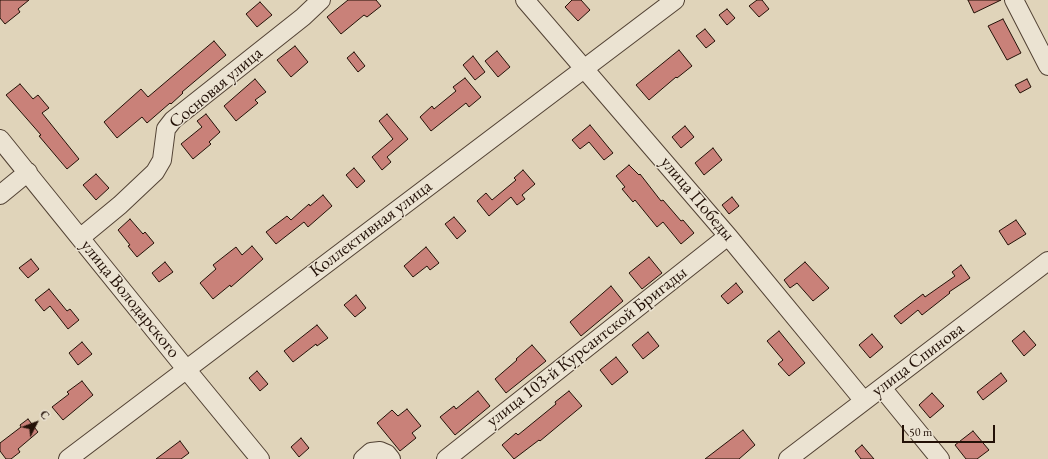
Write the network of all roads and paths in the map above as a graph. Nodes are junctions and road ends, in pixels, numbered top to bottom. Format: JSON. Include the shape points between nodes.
{"nodes":[{"id":1,"x":321,"y":0,"type":"edge"},
{"id":2,"x":525,"y":0,"type":"edge"},
{"id":3,"x":674,"y":0,"type":"edge"},
{"id":4,"x":1014,"y":0,"type":"edge"},
{"id":5,"x":1048,"y":66,"type":"edge"},
{"id":6,"x":584,"y":68,"type":"junction"},
{"id":7,"x":0,"y":139,"type":"edge"},
{"id":8,"x":28,"y":172,"type":"junction"},
{"id":9,"x":0,"y":195,"type":"edge"},
{"id":10,"x":728,"y":236,"type":"junction"},
{"id":11,"x":80,"y":238,"type":"junction"},
{"id":12,"x":1048,"y":261,"type":"edge"},
{"id":13,"x":186,"y":369,"type":"junction"},
{"id":14,"x":882,"y":388,"type":"junction"},
{"id":15,"x":864,"y":401,"type":"junction"},
{"id":16,"x":68,"y":459,"type":"edge"},
{"id":17,"x":260,"y":459,"type":"edge"},
{"id":18,"x":363,"y":459,"type":"edge"},
{"id":19,"x":391,"y":459,"type":"edge"},
{"id":20,"x":446,"y":459,"type":"edge"},
{"id":21,"x":788,"y":459,"type":"edge"},
{"id":22,"x":940,"y":459,"type":"edge"}],
"edges":[{"from":1,"to":11,"type":"street","name":"Сосновая улица","via":[[173,120],[166,129],[162,160],[155,172]]},
{"from":2,"to":6,"type":"street","name":"улица Победы"},
{"from":3,"to":6,"type":"street","name":"Коллективная улица"},
{"from":4,"to":5,"type":"street"},
{"from":6,"to":10,"type":"street","name":"улица Победы"},
{"from":6,"to":13,"type":"street","name":"Коллективная улица"},
{"from":7,"to":8,"type":"street","name":"улица Володарского"},
{"from":8,"to":9,"type":"street"},
{"from":8,"to":11,"type":"street","name":"улица Володарского"},
{"from":10,"to":15,"type":"street","name":"улица Победы"},
{"from":10,"to":20,"type":"street","name":"улица 103-й Курсантской Бригады"},
{"from":11,"to":13,"type":"street","name":"улица Володарского"},
{"from":12,"to":14,"type":"street","name":"улица Спинова"},
{"from":13,"to":16,"type":"street","name":"Коллективная улица"},
{"from":13,"to":17,"type":"street","name":"улица Володарского"},
{"from":14,"to":15,"type":"street","name":"улица Спинова"},
{"from":14,"to":22,"type":"street"},
{"from":15,"to":21,"type":"street","name":"улица Спинова"},
{"from":18,"to":19,"type":"street","via":[[372,452],[380,451]]}]}
